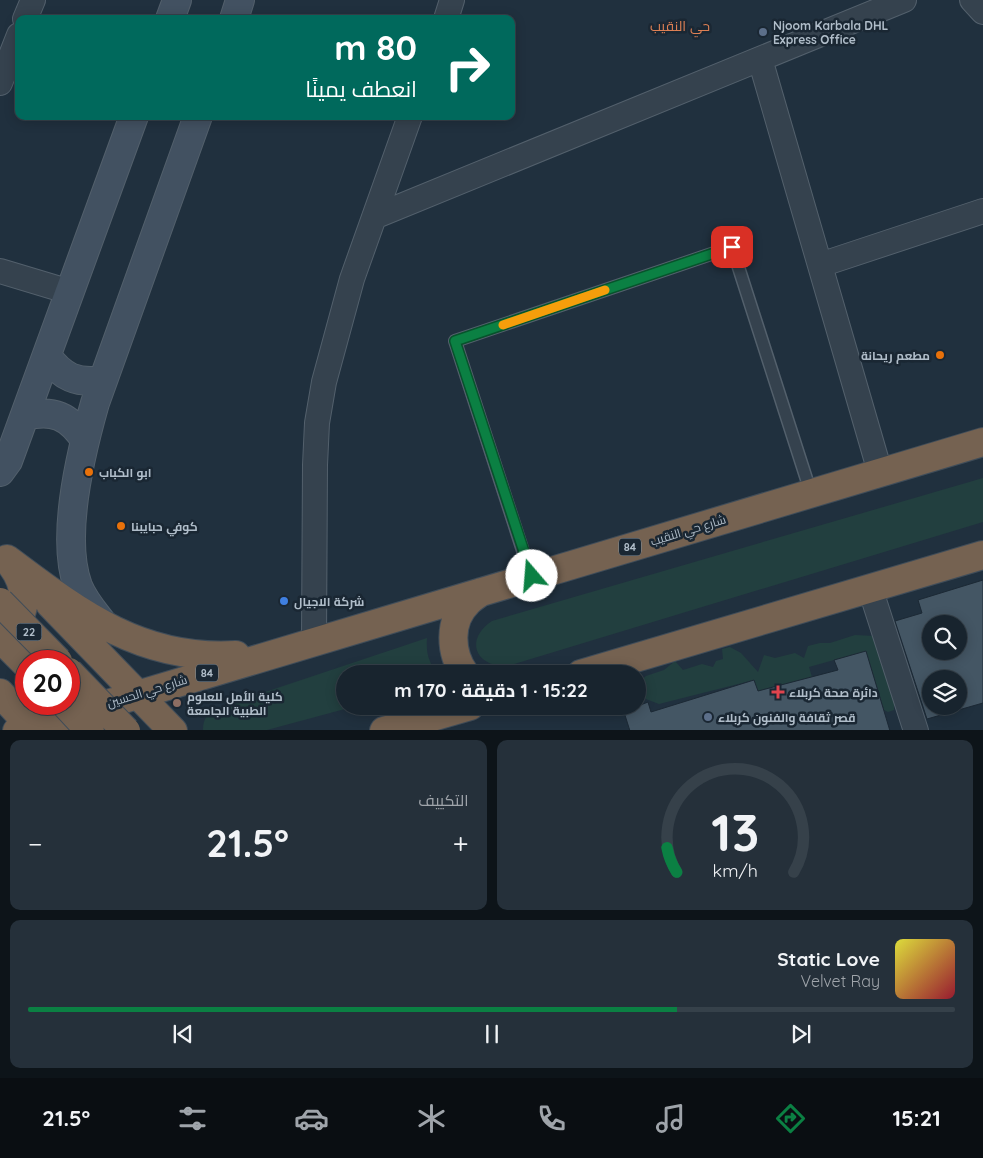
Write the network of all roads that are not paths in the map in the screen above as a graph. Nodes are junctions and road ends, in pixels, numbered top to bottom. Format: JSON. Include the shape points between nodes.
{"nodes":[{"id":1,"x":33,"y":0,"type":"edge"},
{"id":2,"x":177,"y":0,"type":"edge"},
{"id":3,"x":240,"y":0,"type":"edge"},
{"id":4,"x":452,"y":0,"type":"edge"},
{"id":5,"x":904,"y":0,"type":"edge"},
{"id":6,"x":972,"y":0,"type":"edge"},
{"id":7,"x":983,"y":12,"type":"edge"},
{"id":8,"x":27,"y":15,"type":"edge"},
{"id":9,"x":171,"y":15,"type":"edge"},
{"id":10,"x":235,"y":15,"type":"edge"},
{"id":11,"x":447,"y":15,"type":"edge"},
{"id":12,"x":15,"y":45,"type":"edge"},
{"id":13,"x":760,"y":59,"type":"junction"},
{"id":14,"x":0,"y":83,"type":"edge"},
{"id":15,"x":133,"y":120,"type":"edge"},
{"id":16,"x":197,"y":120,"type":"edge"},
{"id":17,"x":409,"y":120,"type":"edge"},
{"id":18,"x":983,"y":211,"type":"edge"},
{"id":19,"x":374,"y":218,"type":"junction"},
{"id":20,"x":820,"y":265,"type":"junction"},
{"id":21,"x":0,"y":271,"type":"edge"},
{"id":22,"x":70,"y":292,"type":"junction"},
{"id":23,"x":47,"y":356,"type":"junction"},
{"id":24,"x":104,"y":380,"type":"junction"},
{"id":25,"x":25,"y":416,"type":"junction"},
{"id":26,"x":84,"y":440,"type":"junction"},
{"id":27,"x":983,"y":442,"type":"edge"},
{"id":28,"x":0,"y":472,"type":"edge"},
{"id":29,"x":880,"y":472,"type":"junction"},
{"id":30,"x":811,"y":493,"type":"junction"},
{"id":31,"x":983,"y":554,"type":"edge"},
{"id":32,"x":3,"y":556,"type":"edge"},
{"id":33,"x":532,"y":576,"type":"junction"},
{"id":34,"x":870,"y":588,"type":"junction"},
{"id":35,"x":482,"y":591,"type":"junction"},
{"id":36,"x":0,"y":602,"type":"edge"},
{"id":37,"x":104,"y":625,"type":"junction"},
{"id":38,"x":0,"y":637,"type":"edge"},
{"id":39,"x":314,"y":641,"type":"junction"},
{"id":40,"x":47,"y":650,"type":"edge"},
{"id":41,"x":277,"y":652,"type":"junction"},
{"id":42,"x":15,"y":653,"type":"edge"},
{"id":43,"x":460,"y":665,"type":"edge"},
{"id":44,"x":612,"y":665,"type":"edge"},
{"id":45,"x":80,"y":683,"type":"edge"},
{"id":46,"x":0,"y":693,"type":"edge"},
{"id":47,"x":138,"y":694,"type":"junction"},
{"id":48,"x":76,"y":715,"type":"edge"},
{"id":49,"x":438,"y":715,"type":"edge"},
{"id":50,"x":28,"y":729,"type":"edge"},
{"id":51,"x":90,"y":730,"type":"edge"},
{"id":52,"x":126,"y":730,"type":"edge"},
{"id":53,"x":173,"y":730,"type":"edge"},
{"id":54,"x":384,"y":730,"type":"edge"},
{"id":55,"x":916,"y":730,"type":"edge"}],
"edges":[{"from":1,"to":8,"type":"street"},
{"from":2,"to":9,"type":"main road"},
{"from":3,"to":10,"type":"main road"},
{"from":4,"to":11,"type":"street"},
{"from":5,"to":13,"type":"street"},
{"from":6,"to":7,"type":"street"},
{"from":12,"to":14,"type":"street"},
{"from":13,"to":19,"type":"street"},
{"from":13,"to":20,"type":"street"},
{"from":15,"to":22,"type":"main road"},
{"from":16,"to":24,"type":"main road"},
{"from":17,"to":19,"type":"street"},
{"from":18,"to":20,"type":"street"},
{"from":19,"to":39,"type":"street","via":[[333,344],[317,423]]},
{"from":20,"to":29,"type":"street"},
{"from":21,"to":22,"type":"street"},
{"from":22,"to":23,"type":"main road"},
{"from":23,"to":24,"type":"main road","via":[[65,375],[90,382]]},
{"from":23,"to":25,"type":"main road"},
{"from":24,"to":26,"type":"main road"},
{"from":25,"to":26,"type":"main road","via":[[39,413],[60,416],[77,428]]},
{"from":25,"to":28,"type":"main road","via":[[8,461]]},
{"from":26,"to":37,"type":"main road","via":[[74,505],[74,575],[81,593]]},
{"from":27,"to":29,"type":"highway","name":"شارع حي النقيب","number":"84"},
{"from":29,"to":30,"type":"highway","name":"شارع حي النقيب","number":"84"},
{"from":30,"to":33,"type":"highway","name":"شارع حي النقيب","number":"84"},
{"from":30,"to":33,"type":"lane","via":[[732,247],[455,341]]},
{"from":31,"to":34,"type":"highway"},
{"from":32,"to":37,"type":"highway","via":[[51,592]]},
{"from":32,"to":38,"type":"highway","via":[[20,576],[24,597],[18,618]]},
{"from":32,"to":47,"type":"highway"},
{"from":33,"to":35,"type":"highway","name":"شارع حي النقيب","number":"84"},
{"from":34,"to":44,"type":"highway"},
{"from":34,"to":55,"type":"street"},
{"from":35,"to":39,"type":"highway","name":"شارع حي النقيب","number":"84"},
{"from":35,"to":43,"type":"highway","via":[[467,603],[457,619],[452,637]]},
{"from":36,"to":40,"type":"highway","number":"22","bridge":true},
{"from":37,"to":41,"type":"highway","via":[[142,643],[180,653],[220,656]]},
{"from":38,"to":42,"type":"highway","number":"22"},
{"from":39,"to":41,"type":"highway","name":"شارع حي النقيب","number":"84"},
{"from":41,"to":47,"type":"highway","name":"شارع حي الحسين","number":"84"},
{"from":45,"to":52,"type":"highway","bridge":true},
{"from":46,"to":50,"type":"highway"},
{"from":47,"to":50,"type":"highway","name":"شارع حي الحسين"},
{"from":47,"to":53,"type":"highway"},
{"from":48,"to":51,"type":"highway","bridge":true},
{"from":49,"to":54,"type":"highway"}]}
